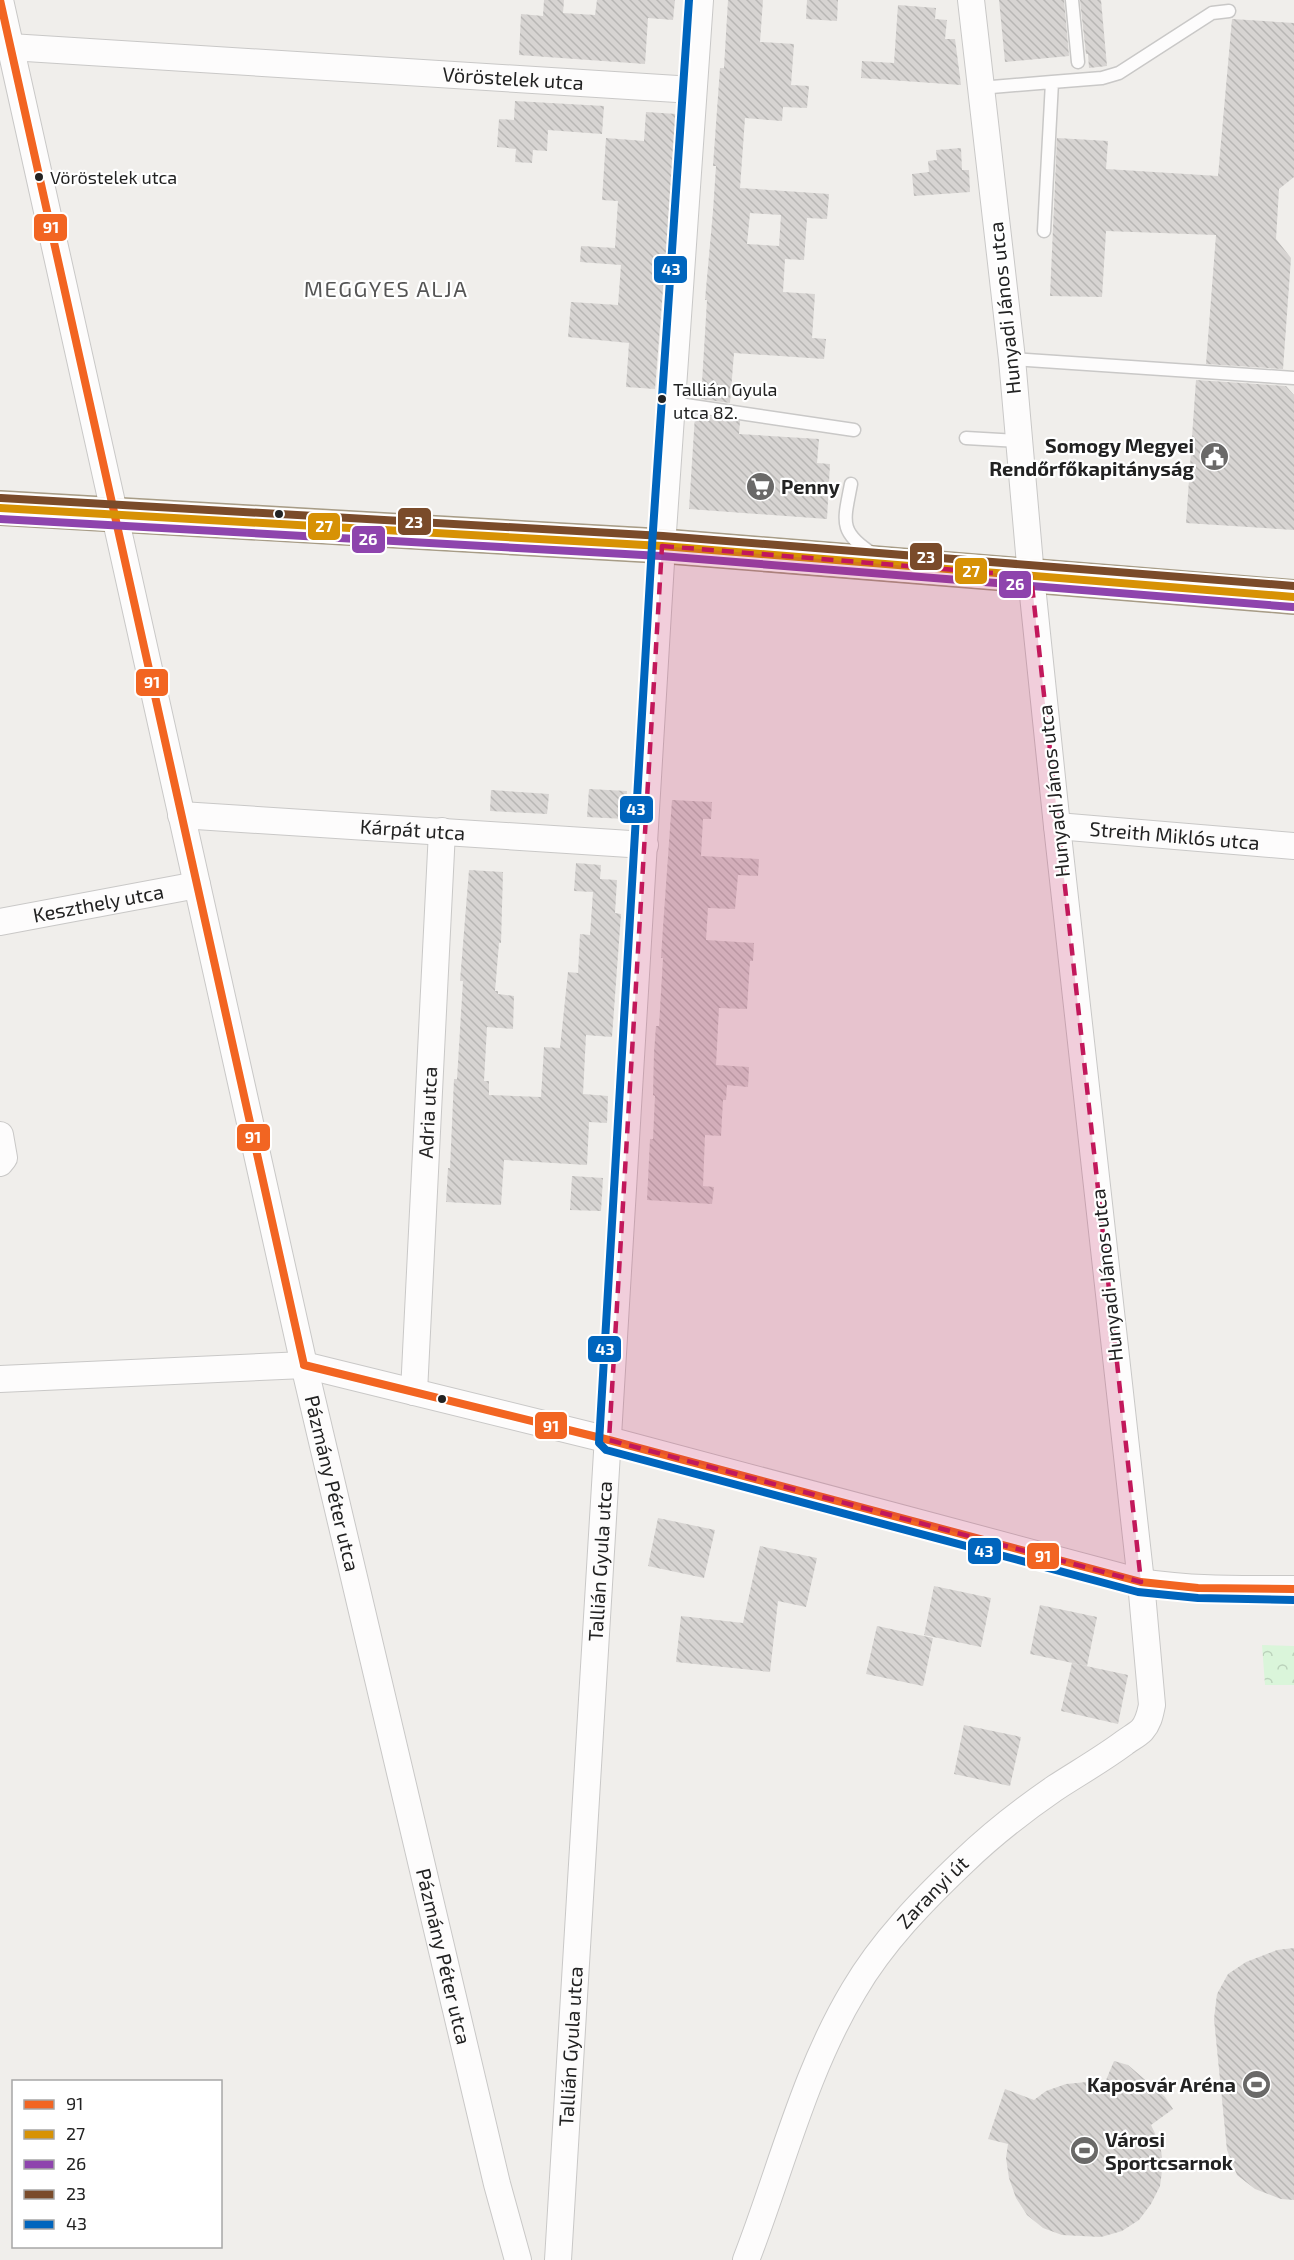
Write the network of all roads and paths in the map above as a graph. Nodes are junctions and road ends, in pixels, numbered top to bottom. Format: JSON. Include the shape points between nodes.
{"nodes":[{"id":1,"x":700,"y":0,"type":"edge"},
{"id":2,"x":971,"y":0,"type":"edge"},
{"id":3,"x":1072,"y":0,"type":"edge"},
{"id":4,"x":1229,"y":11,"type":"dead end"},
{"id":5,"x":2,"y":14,"type":"edge"},
{"id":6,"x":10,"y":47,"type":"junction"},
{"id":7,"x":1078,"y":62,"type":"dead end"},
{"id":8,"x":1052,"y":82,"type":"junction"},
{"id":9,"x":980,"y":88,"type":"junction"},
{"id":10,"x":693,"y":90,"type":"junction"},
{"id":11,"x":1044,"y":231,"type":"dead end"},
{"id":12,"x":1012,"y":359,"type":"junction"},
{"id":13,"x":1294,"y":378,"type":"edge"},
{"id":14,"x":672,"y":403,"type":"junction"},
{"id":15,"x":854,"y":429,"type":"dead end"},
{"id":16,"x":966,"y":438,"type":"dead end"},
{"id":17,"x":1019,"y":441,"type":"junction"},
{"id":18,"x":851,"y":484,"type":"dead end"},
{"id":19,"x":0,"y":508,"type":"edge"},
{"id":20,"x":113,"y":514,"type":"junction"},
{"id":21,"x":662,"y":546,"type":"junction"},
{"id":22,"x":893,"y":564,"type":"junction"},
{"id":23,"x":1031,"y":576,"type":"junction"},
{"id":24,"x":1294,"y":597,"type":"edge"},
{"id":25,"x":181,"y":815,"type":"junction"},
{"id":26,"x":1057,"y":826,"type":"junction"},
{"id":27,"x":442,"y":831,"type":"junction"},
{"id":28,"x":645,"y":844,"type":"junction"},
{"id":29,"x":1294,"y":846,"type":"edge"},
{"id":30,"x":197,"y":885,"type":"junction"},
{"id":31,"x":0,"y":922,"type":"edge"},
{"id":32,"x":0,"y":1135,"type":"edge"},
{"id":33,"x":0,"y":1163,"type":"edge"},
{"id":34,"x":304,"y":1365,"type":"junction"},
{"id":35,"x":0,"y":1379,"type":"edge"},
{"id":36,"x":414,"y":1392,"type":"junction"},
{"id":37,"x":609,"y":1440,"type":"junction"},
{"id":38,"x":1141,"y":1582,"type":"junction"},
{"id":39,"x":1294,"y":1589,"type":"edge"},
{"id":40,"x":519,"y":2260,"type":"edge"},
{"id":41,"x":558,"y":2260,"type":"edge"},
{"id":42,"x":746,"y":2260,"type":"edge"}],
"edges":[{"from":1,"to":10,"type":"street","name":"Tallián Gyula utca"},
{"from":2,"to":9,"type":"street","name":"Hunyadi János utca"},
{"from":3,"to":7,"type":"lane"},
{"from":4,"to":8,"type":"lane","via":[[1212,13],[1119,73]]},
{"from":5,"to":6,"type":"street","name":"Pázmány Péter utca"},
{"from":6,"to":10,"type":"street","name":"Vöröstelek utca"},
{"from":6,"to":20,"type":"street","name":"Pázmány Péter utca"},
{"from":8,"to":9,"type":"lane"},
{"from":8,"to":11,"type":"lane"},
{"from":9,"to":12,"type":"street","name":"Hunyadi János utca"},
{"from":10,"to":14,"type":"street","name":"Tallián Gyula utca"},
{"from":12,"to":13,"type":"lane"},
{"from":12,"to":17,"type":"street","name":"Hunyadi János utca"},
{"from":14,"to":15,"type":"lane"},
{"from":14,"to":21,"type":"street","name":"Tallián Gyula utca"},
{"from":16,"to":17,"type":"lane"},
{"from":17,"to":23,"type":"street","name":"Hunyadi János utca"},
{"from":18,"to":22,"type":"lane","via":[[845,515],[847,533],[872,554]]},
{"from":19,"to":20,"type":"main road"},
{"from":20,"to":21,"type":"main road"},
{"from":20,"to":25,"type":"street","name":"Pázmány Péter utca"},
{"from":21,"to":22,"type":"main road"},
{"from":21,"to":28,"type":"street","name":"Tallián Gyula utca"},
{"from":22,"to":23,"type":"main road"},
{"from":23,"to":24,"type":"main road"},
{"from":23,"to":26,"type":"street","name":"Hunyadi János utca"},
{"from":25,"to":27,"type":"street","name":"Kárpát utca"},
{"from":25,"to":30,"type":"street","name":"Pázmány Péter utca"},
{"from":26,"to":29,"type":"street","name":"Streith Miklós utca"},
{"from":26,"to":38,"type":"street","name":"Hunyadi János utca"},
{"from":27,"to":28,"type":"street","name":"Kárpát utca"},
{"from":27,"to":36,"type":"street","name":"Adria utca"},
{"from":28,"to":37,"type":"street","name":"Tallián Gyula utca"},
{"from":30,"to":31,"type":"street","name":"Keszthely utca"},
{"from":30,"to":34,"type":"street","name":"Pázmány Péter utca"},
{"from":32,"to":33,"type":"street","via":[[4,1158]]},
{"from":34,"to":35,"type":"street"},
{"from":34,"to":36,"type":"street"},
{"from":34,"to":40,"type":"street","name":"Pázmány Péter utca","via":[[497,2184]]},
{"from":36,"to":37,"type":"street"},
{"from":37,"to":38,"type":"street"},
{"from":37,"to":41,"type":"street","name":"Tallián Gyula utca"},
{"from":38,"to":39,"type":"street"},
{"from":38,"to":42,"type":"street","name":"Zaranyi út","via":[[1150,1718],[1142,1730],[1047,1794],[964,1861],[879,1954],[834,2025],[813,2071]]}]}
